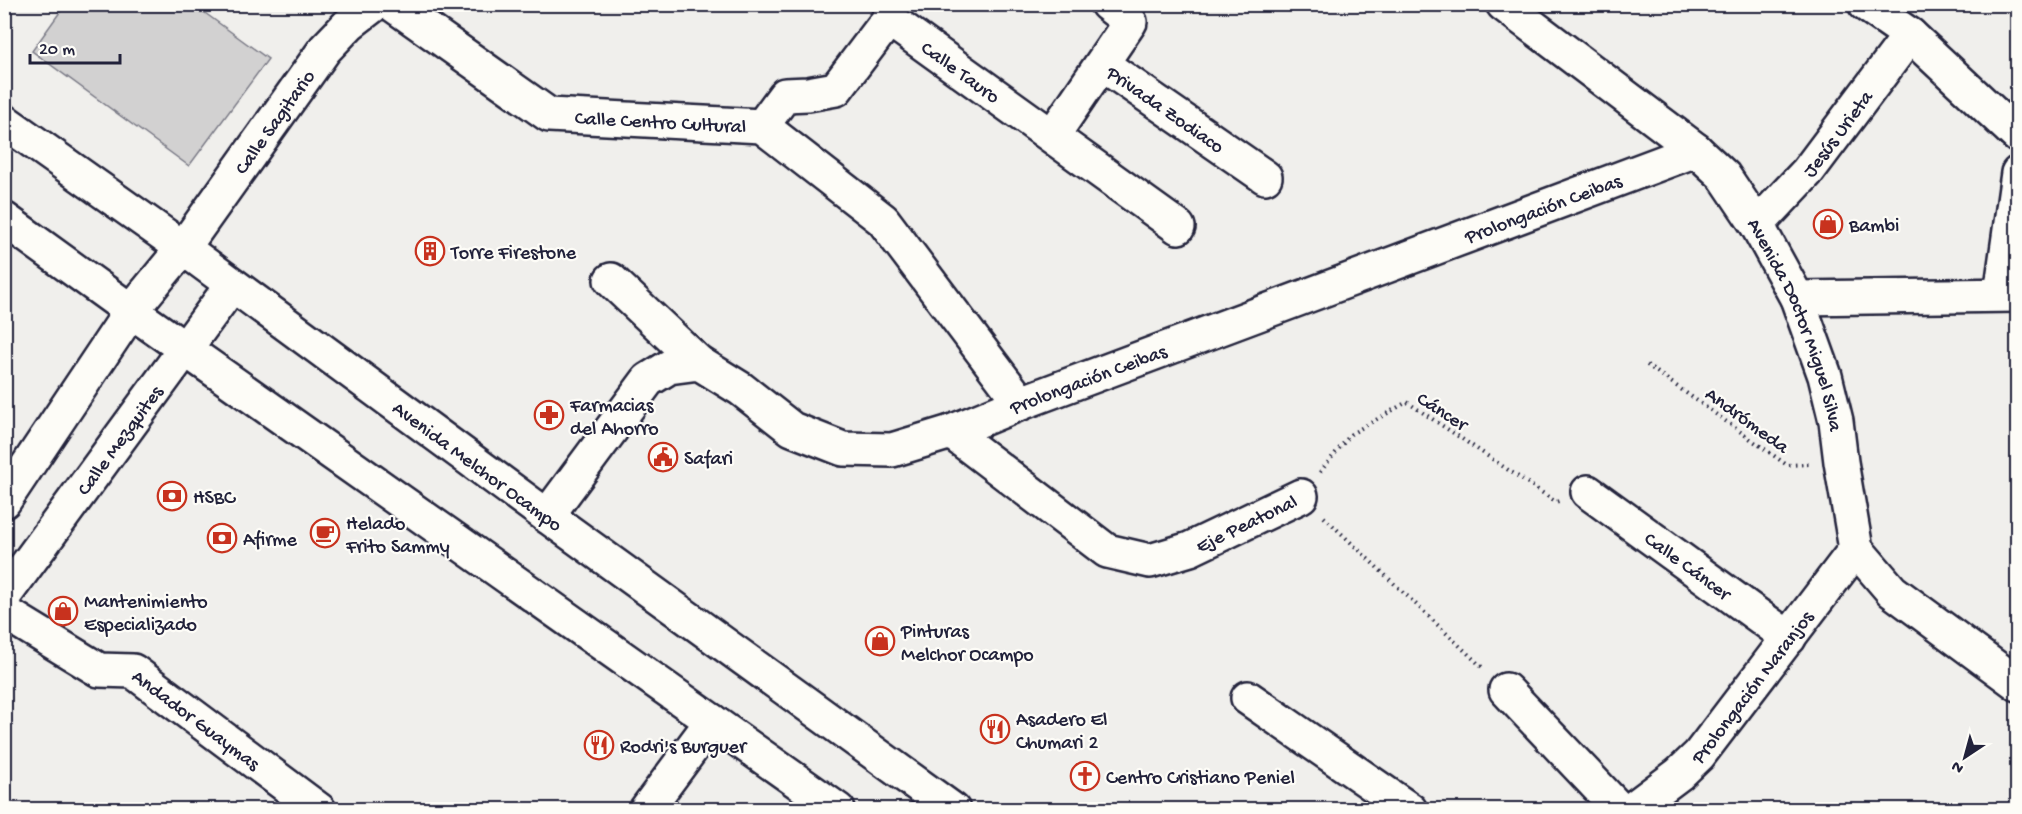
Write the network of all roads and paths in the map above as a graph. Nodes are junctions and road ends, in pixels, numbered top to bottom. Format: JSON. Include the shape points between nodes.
{"nodes":[{"id":1,"x":375,"y":4,"type":"edge"},
{"id":2,"x":392,"y":4,"type":"edge"},
{"id":3,"x":1107,"y":4,"type":"edge"},
{"id":4,"x":1503,"y":4,"type":"edge"},
{"id":5,"x":1865,"y":4,"type":"edge"},
{"id":6,"x":1910,"y":35,"type":"junction"},
{"id":7,"x":1102,"y":64,"type":"junction"},
{"id":8,"x":4,"y":121,"type":"edge"},
{"id":9,"x":762,"y":126,"type":"junction"},
{"id":10,"x":1053,"y":135,"type":"junction"},
{"id":11,"x":2018,"y":136,"type":"edge"},
{"id":12,"x":1696,"y":150,"type":"junction"},
{"id":13,"x":2018,"y":173,"type":"edge"},
{"id":14,"x":1264,"y":177,"type":"dead end"},
{"id":15,"x":4,"y":219,"type":"edge"},
{"id":16,"x":1757,"y":225,"type":"junction"},
{"id":17,"x":1178,"y":227,"type":"dead end"},
{"id":18,"x":183,"y":248,"type":"junction"},
{"id":19,"x":611,"y":280,"type":"dead end"},
{"id":20,"x":232,"y":285,"type":"junction"},
{"id":21,"x":2009,"y":295,"type":"edge"},
{"id":22,"x":1797,"y":298,"type":"junction"},
{"id":23,"x":132,"y":310,"type":"junction"},
{"id":24,"x":186,"y":348,"type":"junction"},
{"id":25,"x":699,"y":363,"type":"junction"},
{"id":26,"x":1647,"y":365,"type":"dead end"},
{"id":27,"x":1021,"y":403,"type":"junction"},
{"id":28,"x":951,"y":432,"type":"junction"},
{"id":29,"x":1841,"y":462,"type":"junction"},
{"id":30,"x":1588,"y":492,"type":"joint"},
{"id":31,"x":1301,"y":496,"type":"junction"},
{"id":32,"x":4,"y":501,"type":"edge"},
{"id":33,"x":547,"y":516,"type":"junction"},
{"id":34,"x":1856,"y":549,"type":"junction"},
{"id":35,"x":4,"y":596,"type":"edge"},
{"id":36,"x":4,"y":612,"type":"edge"},
{"id":37,"x":1789,"y":638,"type":"junction"},
{"id":38,"x":2018,"y":684,"type":"edge"},
{"id":39,"x":1506,"y":690,"type":"joint"},
{"id":40,"x":1248,"y":698,"type":"dead end"},
{"id":41,"x":712,"y":721,"type":"junction"},
{"id":42,"x":319,"y":810,"type":"edge"},
{"id":43,"x":646,"y":810,"type":"edge"},
{"id":44,"x":838,"y":810,"type":"edge"},
{"id":45,"x":953,"y":810,"type":"edge"},
{"id":46,"x":1410,"y":810,"type":"edge"},
{"id":47,"x":1620,"y":810,"type":"edge"},
{"id":48,"x":1631,"y":810,"type":"edge"}],
"edges":[{"from":1,"to":18,"type":"street","name":"Calle Sagitario","via":[[325,49]]},
{"from":2,"to":9,"type":"street","name":"Calle Centro Cultural","via":[[549,115]]},
{"from":3,"to":7,"type":"street","name":"Privada Zodiaco","via":[[1130,21]]},
{"from":4,"to":12,"type":"street","name":"Avenida Doctor Miguel Silva"},
{"from":5,"to":6,"type":"street"},
{"from":6,"to":11,"type":"street"},
{"from":6,"to":16,"type":"street","name":"Jesús Urieta","via":[[1808,171]]},
{"from":7,"to":10,"type":"street"},
{"from":7,"to":14,"type":"street","name":"Privada Zodiaco"},
{"from":8,"to":18,"type":"street","name":"Avenida Melchor Ocampo"},
{"from":9,"to":10,"type":"street","name":"Calle Tauro","via":[[785,95],[836,89],[889,19]]},
{"from":9,"to":27,"type":"street","name":"Calle Centro Cultural","via":[[883,220]]},
{"from":10,"to":17,"type":"street","name":"Calle Tauro"},
{"from":12,"to":16,"type":"street","name":"Avenida Doctor Miguel Silva","via":[[1724,176]]},
{"from":12,"to":27,"type":"street","name":"Prolongación Ceibas"},
{"from":13,"to":21,"type":"street"},
{"from":15,"to":23,"type":"street"},
{"from":16,"to":22,"type":"street","name":"Avenida Doctor Miguel Silva"},
{"from":18,"to":20,"type":"street","name":"Avenida Melchor Ocampo"},
{"from":18,"to":23,"type":"street"},
{"from":19,"to":25,"type":"street","name":"Prolongación Ceibas"},
{"from":20,"to":24,"type":"street","name":"Calle Mezquites"},
{"from":20,"to":33,"type":"street","name":"Avenida Melchor Ocampo"},
{"from":21,"to":22,"type":"street"},
{"from":22,"to":29,"type":"street","name":"Avenida Doctor Miguel Silva","via":[[1825,375]]},
{"from":23,"to":24,"type":"street"},
{"from":23,"to":32,"type":"street"},
{"from":24,"to":35,"type":"street","name":"Calle Mezquites"},
{"from":24,"to":41,"type":"street"},
{"from":25,"to":28,"type":"street","name":"Prolongación Ceibas","via":[[741,389],[792,429],[843,449],[892,450]]},
{"from":25,"to":33,"type":"street","via":[[669,368],[648,380]]},
{"from":26,"to":29,"type":"path","name":"Andrómeda","via":[[1786,465]]},
{"from":27,"to":28,"type":"street","name":"Prolongación Ceibas"},
{"from":28,"to":31,"type":"street","name":"Eje Peatonal","via":[[1107,550],[1150,561],[1190,549]]},
{"from":29,"to":34,"type":"street","name":"Avenida Doctor Miguel Silva"},
{"from":30,"to":31,"type":"path","name":"Cáncer","via":[[1556,502],[1407,402],[1351,434]]},
{"from":30,"to":37,"type":"street","name":"Calle Cáncer"},
{"from":31,"to":39,"type":"path","name":"Eje Peatonal"},
{"from":33,"to":45,"type":"street","name":"Avenida Melchor Ocampo"},
{"from":34,"to":37,"type":"street","name":"Prolongación Naranjos"},
{"from":34,"to":38,"type":"street","via":[[1892,591]]},
{"from":36,"to":42,"type":"street","name":"Andador Guaymas","via":[[99,670],[133,670]]},
{"from":37,"to":48,"type":"street","name":"Prolongación Naranjos","via":[[1699,755]]},
{"from":39,"to":47,"type":"street"},
{"from":40,"to":46,"type":"street"},
{"from":41,"to":43,"type":"street"},
{"from":41,"to":44,"type":"street"}]}
